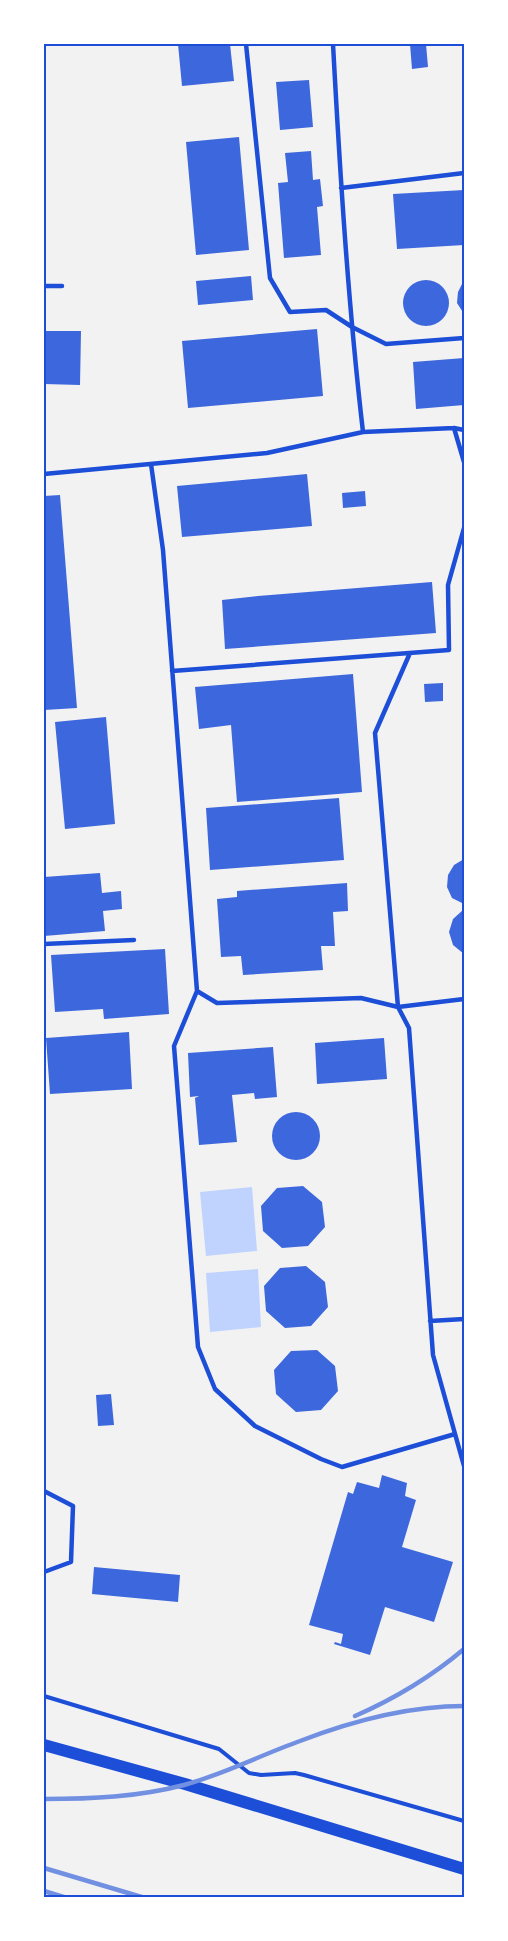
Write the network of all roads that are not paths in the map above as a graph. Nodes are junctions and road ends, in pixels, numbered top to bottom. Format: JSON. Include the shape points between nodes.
{"nodes":[{"id":1,"x":246,"y":44,"type":"edge"},
{"id":2,"x":333,"y":44,"type":"edge"},
{"id":3,"x":465,"y":173,"type":"edge"},
{"id":4,"x":341,"y":188,"type":"junction"},
{"id":5,"x":44,"y":286,"type":"edge"},
{"id":6,"x":62,"y":286,"type":"dead end"},
{"id":7,"x":352,"y":327,"type":"junction"},
{"id":8,"x":465,"y":338,"type":"edge"},
{"id":9,"x":454,"y":428,"type":"junction"},
{"id":10,"x":465,"y":430,"type":"edge"},
{"id":11,"x":363,"y":432,"type":"junction"},
{"id":12,"x":465,"y":462,"type":"edge"},
{"id":13,"x":151,"y":464,"type":"junction"},
{"id":14,"x":44,"y":474,"type":"edge"},
{"id":15,"x":465,"y":528,"type":"edge"},
{"id":16,"x":410,"y":653,"type":"junction"},
{"id":17,"x":172,"y":671,"type":"junction"},
{"id":18,"x":134,"y":940,"type":"dead end"},
{"id":19,"x":44,"y":944,"type":"edge"},
{"id":20,"x":197,"y":991,"type":"junction"},
{"id":21,"x":465,"y":999,"type":"edge"},
{"id":22,"x":398,"y":1007,"type":"junction"},
{"id":23,"x":465,"y":1319,"type":"edge"},
{"id":24,"x":430,"y":1321,"type":"junction"},
{"id":25,"x":455,"y":1434,"type":"junction"},
{"id":26,"x":465,"y":1466,"type":"edge"},
{"id":27,"x":44,"y":1491,"type":"edge"},
{"id":28,"x":44,"y":1572,"type":"edge"},
{"id":29,"x":44,"y":1745,"type":"edge"},
{"id":30,"x":465,"y":1869,"type":"edge"}],
"edges":[{"from":1,"to":7,"type":"lane","via":[[270,278],[291,312],[326,310]]},
{"from":2,"to":4,"type":"lane"},
{"from":3,"to":4,"type":"lane"},
{"from":4,"to":7,"type":"lane"},
{"from":5,"to":6,"type":"lane"},
{"from":7,"to":8,"type":"lane","via":[[386,344]]},
{"from":7,"to":11,"type":"lane"},
{"from":9,"to":10,"type":"lane"},
{"from":9,"to":11,"type":"lane"},
{"from":9,"to":12,"type":"lane"},
{"from":11,"to":13,"type":"lane","via":[[267,453]]},
{"from":13,"to":14,"type":"lane"},
{"from":13,"to":17,"type":"lane","via":[[163,550]]},
{"from":15,"to":16,"type":"lane","via":[[448,585],[449,650]]},
{"from":16,"to":17,"type":"lane"},
{"from":16,"to":22,"type":"lane","via":[[375,733]]},
{"from":17,"to":20,"type":"lane"},
{"from":18,"to":19,"type":"lane"},
{"from":20,"to":22,"type":"lane","via":[[217,1003],[361,998]]},
{"from":20,"to":25,"type":"lane","via":[[174,1046],[198,1347],[215,1389],[255,1426],[342,1467]]},
{"from":21,"to":22,"type":"lane"},
{"from":22,"to":24,"type":"lane","via":[[409,1028]]},
{"from":23,"to":24,"type":"lane"},
{"from":24,"to":25,"type":"lane","via":[[433,1355]]},
{"from":25,"to":26,"type":"lane"},
{"from":27,"to":28,"type":"lane","via":[[74,1506],[71,1562]]},
{"from":29,"to":30,"type":"main road"}]}
